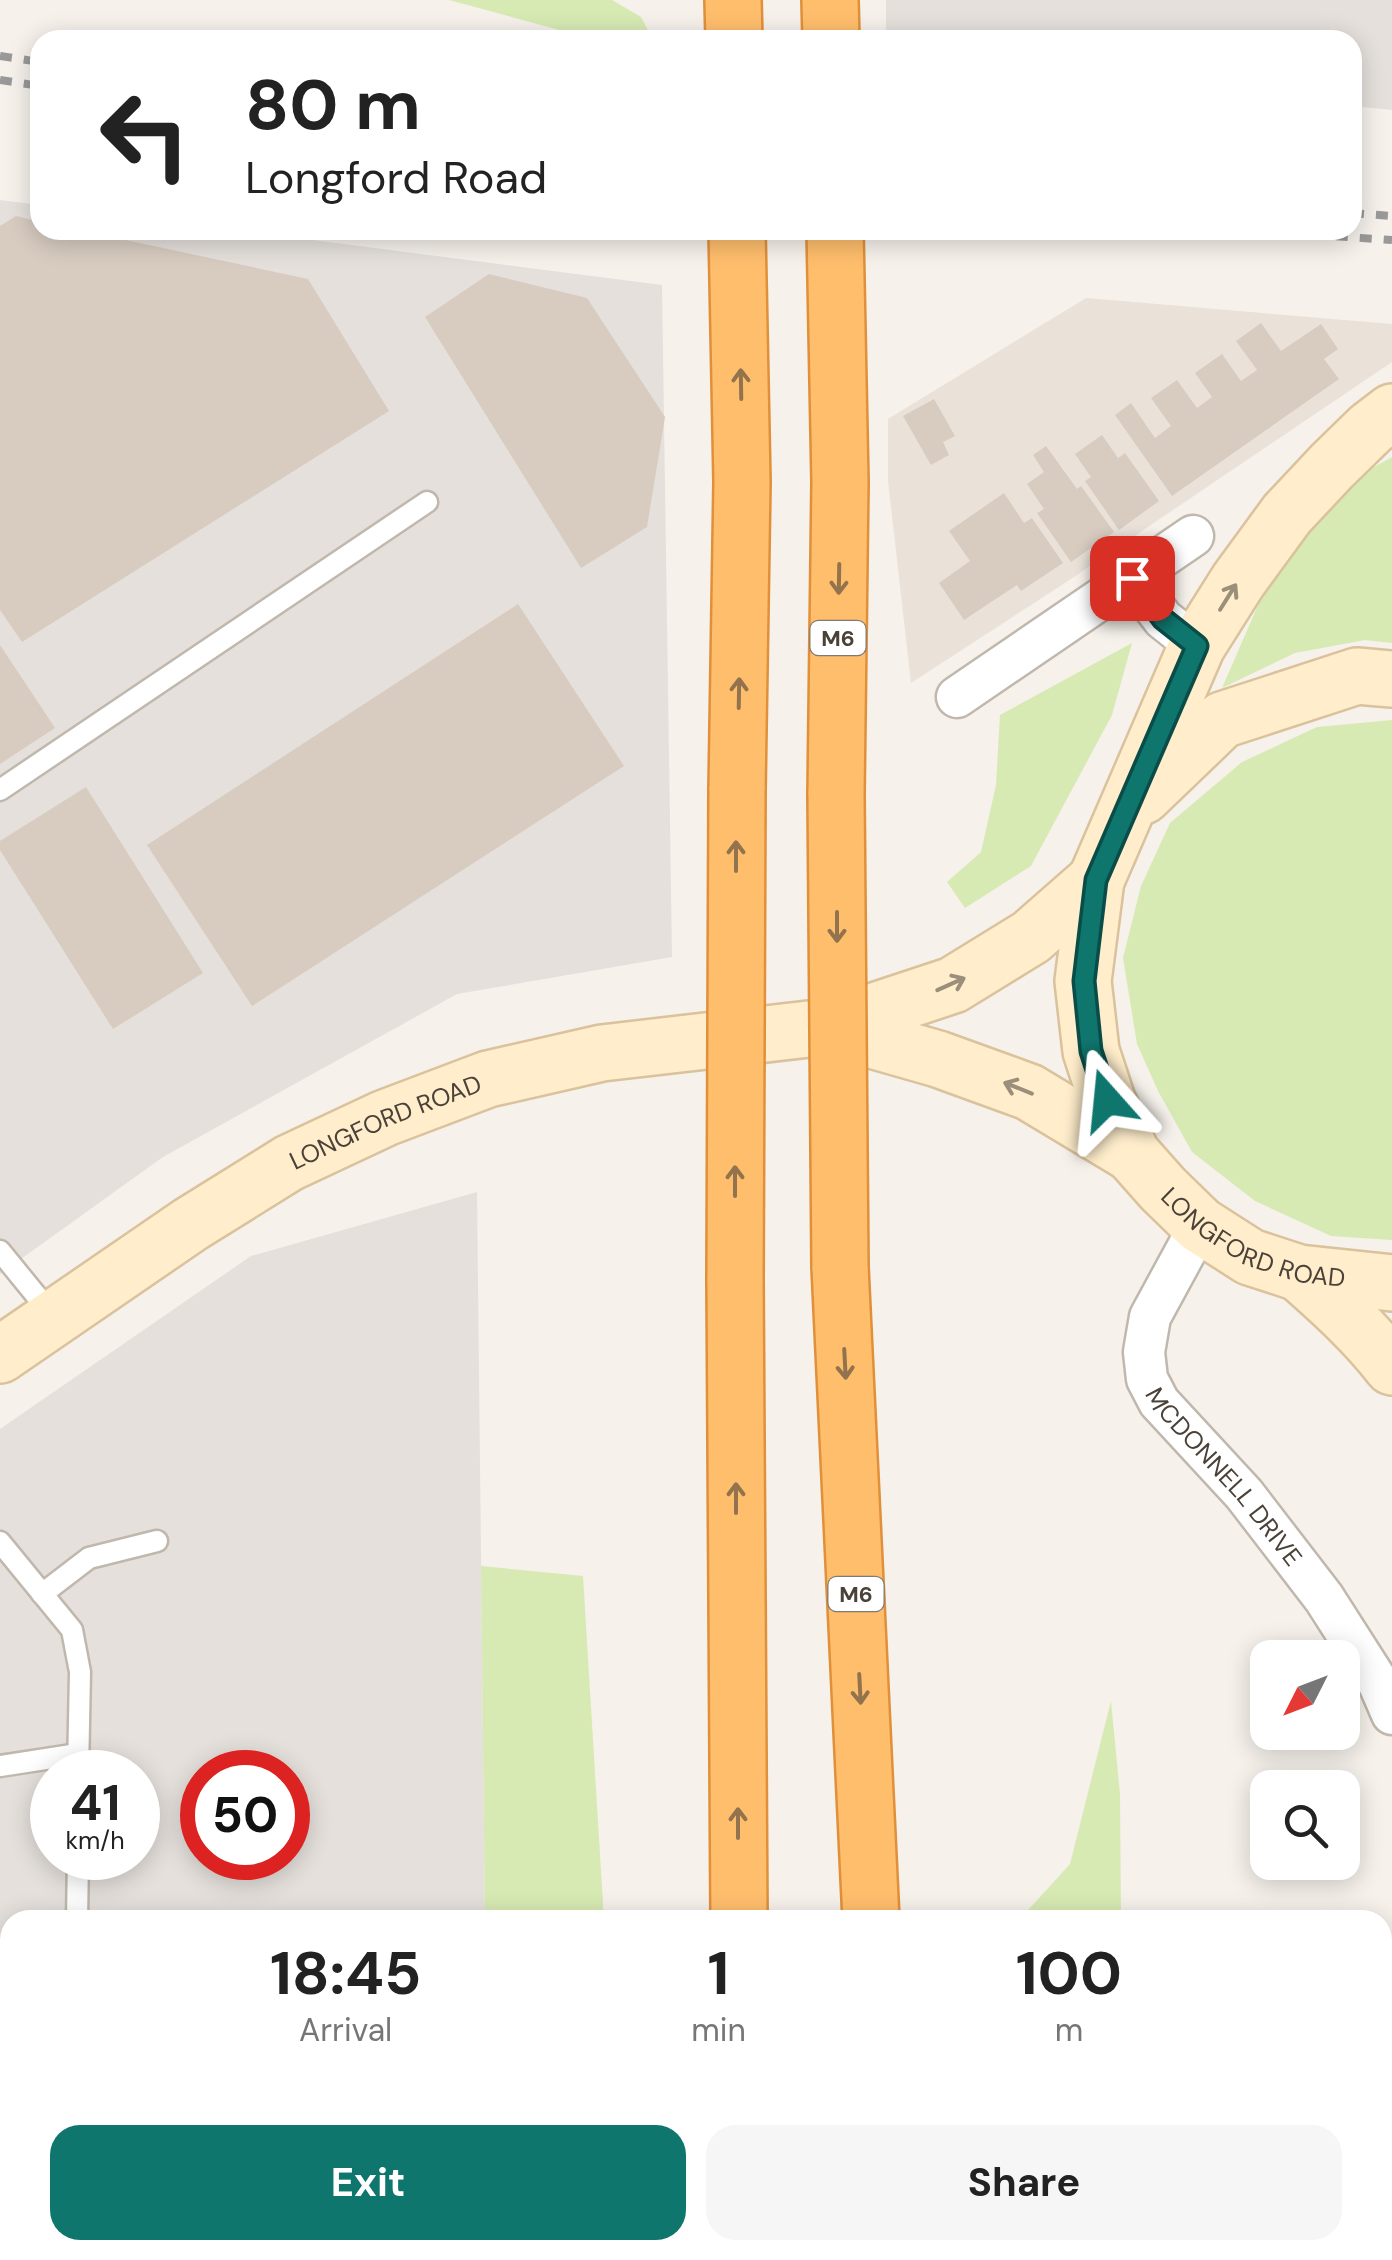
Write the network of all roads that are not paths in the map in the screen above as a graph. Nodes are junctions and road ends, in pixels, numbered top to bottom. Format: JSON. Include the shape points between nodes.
{"nodes":[{"id":1,"x":733,"y":0,"type":"edge"},
{"id":2,"x":830,"y":0,"type":"edge"},
{"id":3,"x":734,"y":30,"type":"edge"},
{"id":4,"x":831,"y":30,"type":"edge"},
{"id":5,"x":738,"y":240,"type":"edge"},
{"id":6,"x":834,"y":240,"type":"edge"},
{"id":7,"x":1392,"y":412,"type":"edge"},
{"id":8,"x":1392,"y":433,"type":"edge"},
{"id":9,"x":1332,"y":466,"type":"junction"},
{"id":10,"x":427,"y":502,"type":"dead end"},
{"id":11,"x":1193,"y":536,"type":"dead end"},
{"id":12,"x":1132,"y":578,"type":"junction"},
{"id":13,"x":1197,"y":646,"type":"junction"},
{"id":14,"x":1392,"y":680,"type":"edge"},
{"id":15,"x":957,"y":697,"type":"dead end"},
{"id":16,"x":0,"y":790,"type":"edge"},
{"id":17,"x":1126,"y":812,"type":"junction"},
{"id":18,"x":1096,"y":880,"type":"junction"},
{"id":19,"x":826,"y":1027,"type":"junction"},
{"id":20,"x":1132,"y":1154,"type":"junction"},
{"id":21,"x":1200,"y":1225,"type":"junction"},
{"id":22,"x":0,"y":1251,"type":"edge"},
{"id":23,"x":1299,"y":1274,"type":"junction"},
{"id":24,"x":1392,"y":1283,"type":"edge"},
{"id":25,"x":54,"y":1318,"type":"junction"},
{"id":26,"x":0,"y":1356,"type":"edge"},
{"id":27,"x":1392,"y":1367,"type":"edge"},
{"id":28,"x":156,"y":1541,"type":"dead end"},
{"id":29,"x":0,"y":1542,"type":"edge"},
{"id":30,"x":42,"y":1594,"type":"junction"},
{"id":31,"x":1392,"y":1714,"type":"edge"},
{"id":32,"x":78,"y":1750,"type":"edge"},
{"id":33,"x":30,"y":1765,"type":"edge"},
{"id":34,"x":0,"y":1766,"type":"edge"},
{"id":35,"x":78,"y":1880,"type":"edge"},
{"id":36,"x":77,"y":1910,"type":"edge"},
{"id":37,"x":739,"y":1910,"type":"edge"},
{"id":38,"x":872,"y":1910,"type":"edge"}],
"edges":[{"from":1,"to":3,"type":"highway"},
{"from":2,"to":4,"type":"highway"},
{"from":37,"to":5,"type":"highway","one_way":true,"bridge":true},
{"from":6,"to":38,"type":"highway","number":"M6","one_way":true,"bridge":true,"via":[[840,1267]]},
{"from":7,"to":9,"type":"main road","name":"LONGFORD ROAD"},
{"from":8,"to":9,"type":"lane","name":"LONGFORD ROAD"},
{"from":13,"to":9,"type":"main road","name":"LONGFORD ROAD","one_way":true,"via":[[1287,514]]},
{"from":10,"to":16,"type":"lane"},
{"from":11,"to":12,"type":"street"},
{"from":12,"to":13,"type":"street","via":[[1163,619]]},
{"from":12,"to":15,"type":"street"},
{"from":13,"to":17,"type":"main road","name":"LONGFORD ROAD"},
{"from":14,"to":17,"type":"main road","name":"LONGFORD ROAD","via":[[1357,676],[1222,720]]},
{"from":17,"to":18,"type":"main road","name":"LONGFORD ROAD"},
{"from":19,"to":18,"type":"main road","name":"LONGFORD ROAD","one_way":true,"via":[[954,985],[1031,937]]},
{"from":18,"to":20,"type":"main road","name":"LONGFORD ROAD","via":[[1084,981],[1091,1051]]},
{"from":20,"to":19,"type":"main road","name":"LONGFORD ROAD","one_way":true,"via":[[1029,1092]]},
{"from":19,"to":25,"type":"main road","name":"LONGFORD ROAD","via":[[602,1053],[488,1079],[289,1163]]},
{"from":20,"to":21,"type":"main road","name":"LONGFORD ROAD"},
{"from":21,"to":23,"type":"main road","name":"LONGFORD ROAD","via":[[1250,1257]]},
{"from":21,"to":31,"type":"street","name":"MCDONNELL DRIVE","via":[[1150,1316],[1148,1378],[1160,1402],[1244,1494],[1324,1598]]},
{"from":22,"to":25,"type":"lane"},
{"from":23,"to":24,"type":"main road","name":"LONGFORD ROAD"},
{"from":23,"to":27,"type":"main road"},
{"from":25,"to":26,"type":"main road","name":"LONGFORD ROAD"},
{"from":28,"to":30,"type":"lane","via":[[89,1558]]},
{"from":29,"to":30,"type":"lane"},
{"from":30,"to":32,"type":"lane","via":[[72,1630],[80,1672]]},
{"from":33,"to":34,"type":"lane"},
{"from":35,"to":36,"type":"lane"}]}
